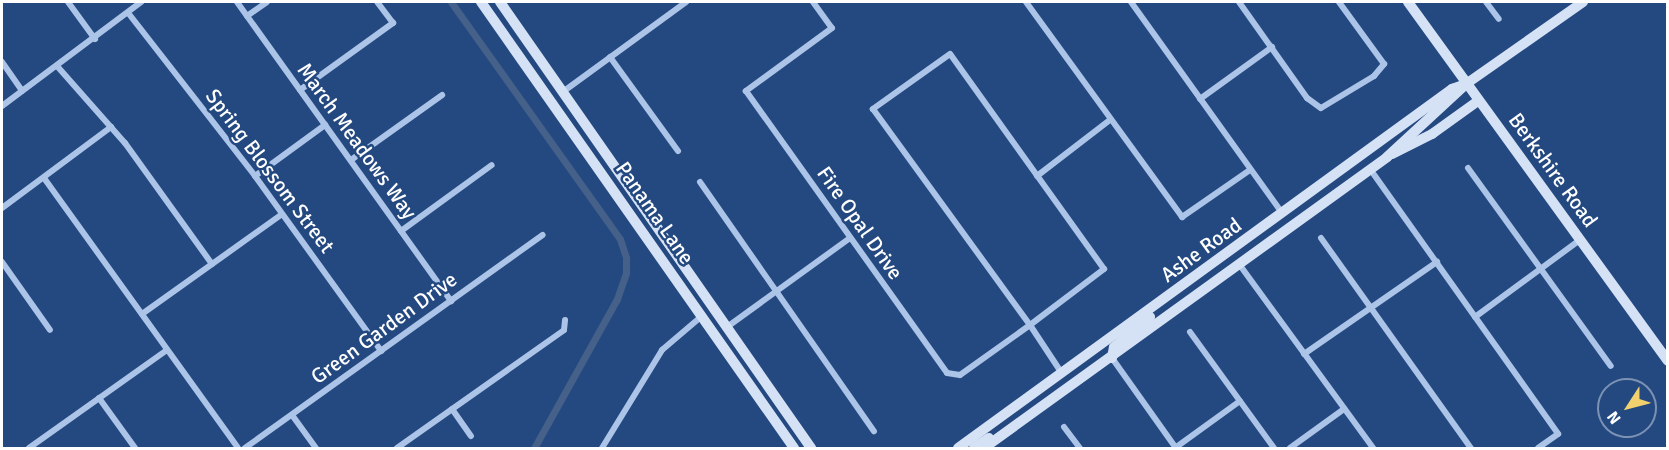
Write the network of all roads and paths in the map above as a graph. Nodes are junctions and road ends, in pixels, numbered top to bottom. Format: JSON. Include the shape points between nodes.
{"nodes":[{"id":1,"x":68,"y":2,"type":"edge"},
{"id":2,"x":141,"y":2,"type":"edge"},
{"id":3,"x":237,"y":2,"type":"edge"},
{"id":4,"x":267,"y":2,"type":"edge"},
{"id":5,"x":377,"y":2,"type":"edge"},
{"id":6,"x":482,"y":2,"type":"edge"},
{"id":7,"x":500,"y":2,"type":"edge"},
{"id":8,"x":686,"y":2,"type":"edge"},
{"id":9,"x":813,"y":2,"type":"edge"},
{"id":10,"x":1026,"y":2,"type":"edge"},
{"id":11,"x":1131,"y":2,"type":"edge"},
{"id":12,"x":1239,"y":2,"type":"edge"},
{"id":13,"x":1340,"y":2,"type":"edge"},
{"id":14,"x":1408,"y":2,"type":"edge"},
{"id":15,"x":1486,"y":2,"type":"edge"},
{"id":16,"x":1582,"y":2,"type":"edge"},
{"id":17,"x":129,"y":14,"type":"junction"},
{"id":18,"x":247,"y":16,"type":"junction"},
{"id":19,"x":1499,"y":19,"type":"dead end"},
{"id":20,"x":95,"y":39,"type":"junction"},
{"id":21,"x":1272,"y":47,"type":"junction"},
{"id":22,"x":610,"y":57,"type":"junction"},
{"id":23,"x":524,"y":61,"type":"junction"},
{"id":24,"x":2,"y":62,"type":"edge"},
{"id":25,"x":57,"y":66,"type":"junction"},
{"id":26,"x":1466,"y":84,"type":"junction"},
{"id":27,"x":300,"y":90,"type":"junction"},
{"id":28,"x":22,"y":91,"type":"junction"},
{"id":29,"x":564,"y":91,"type":"junction"},
{"id":30,"x":442,"y":95,"type":"dead end"},
{"id":31,"x":1200,"y":99,"type":"junction"},
{"id":32,"x":1478,"y":100,"type":"junction"},
{"id":33,"x":2,"y":106,"type":"edge"},
{"id":34,"x":1110,"y":120,"type":"junction"},
{"id":35,"x":325,"y":125,"type":"junction"},
{"id":36,"x":111,"y":127,"type":"junction"},
{"id":37,"x":678,"y":151,"type":"dead end"},
{"id":38,"x":1387,"y":157,"type":"junction"},
{"id":39,"x":351,"y":160,"type":"junction"},
{"id":40,"x":492,"y":165,"type":"dead end"},
{"id":41,"x":1468,"y":168,"type":"dead end"},
{"id":42,"x":1370,"y":169,"type":"junction"},
{"id":43,"x":1250,"y":170,"type":"junction"},
{"id":44,"x":255,"y":176,"type":"junction"},
{"id":45,"x":1037,"y":176,"type":"junction"},
{"id":46,"x":44,"y":178,"type":"junction"},
{"id":47,"x":700,"y":182,"type":"dead end"},
{"id":48,"x":2,"y":208,"type":"edge"},
{"id":49,"x":282,"y":214,"type":"junction"},
{"id":50,"x":1283,"y":214,"type":"junction"},
{"id":51,"x":401,"y":231,"type":"junction"},
{"id":52,"x":543,"y":235,"type":"dead end"},
{"id":53,"x":850,"y":238,"type":"junction"},
{"id":54,"x":1322,"y":238,"type":"dead end"},
{"id":55,"x":1580,"y":240,"type":"junction"},
{"id":56,"x":2,"y":262,"type":"edge"},
{"id":57,"x":1437,"y":262,"type":"junction"},
{"id":58,"x":212,"y":264,"type":"junction"},
{"id":59,"x":1239,"y":264,"type":"junction"},
{"id":60,"x":1541,"y":269,"type":"junction"},
{"id":61,"x":777,"y":291,"type":"junction"},
{"id":62,"x":1166,"y":299,"type":"junction"},
{"id":63,"x":451,"y":301,"type":"junction"},
{"id":64,"x":1371,"y":308,"type":"junction"},
{"id":65,"x":142,"y":314,"type":"junction"},
{"id":66,"x":702,"y":316,"type":"junction"},
{"id":67,"x":1475,"y":317,"type":"junction"},
{"id":68,"x":565,"y":320,"type":"dead end"},
{"id":69,"x":1030,"y":324,"type":"junction"},
{"id":70,"x":727,"y":327,"type":"junction"},
{"id":71,"x":50,"y":330,"type":"dead end"},
{"id":72,"x":1190,"y":332,"type":"dead end"},
{"id":73,"x":167,"y":350,"type":"junction"},
{"id":74,"x":381,"y":351,"type":"junction"},
{"id":75,"x":1304,"y":354,"type":"junction"},
{"id":76,"x":1112,"y":358,"type":"junction"},
{"id":77,"x":1668,"y":361,"type":"edge"},
{"id":78,"x":1611,"y":366,"type":"dead end"},
{"id":79,"x":1061,"y":372,"type":"junction"},
{"id":80,"x":99,"y":398,"type":"junction"},
{"id":81,"x":1240,"y":402,"type":"junction"},
{"id":82,"x":452,"y":409,"type":"junction"},
{"id":83,"x":1344,"y":409,"type":"junction"},
{"id":84,"x":1011,"y":410,"type":"junction"},
{"id":85,"x":292,"y":415,"type":"junction"},
{"id":86,"x":1019,"y":423,"type":"junction"},
{"id":87,"x":1064,"y":427,"type":"dead end"},
{"id":88,"x":874,"y":431,"type":"dead end"},
{"id":89,"x":471,"y":436,"type":"dead end"},
{"id":90,"x":31,"y":448,"type":"edge"},
{"id":91,"x":135,"y":448,"type":"edge"},
{"id":92,"x":238,"y":448,"type":"edge"},
{"id":93,"x":245,"y":448,"type":"edge"},
{"id":94,"x":316,"y":448,"type":"edge"},
{"id":95,"x":397,"y":448,"type":"edge"},
{"id":96,"x":602,"y":448,"type":"edge"},
{"id":97,"x":794,"y":448,"type":"edge"},
{"id":98,"x":811,"y":448,"type":"edge"},
{"id":99,"x":958,"y":448,"type":"edge"},
{"id":100,"x":974,"y":448,"type":"edge"},
{"id":101,"x":984,"y":448,"type":"edge"},
{"id":102,"x":1080,"y":448,"type":"edge"},
{"id":103,"x":1175,"y":448,"type":"edge"},
{"id":104,"x":1274,"y":448,"type":"edge"},
{"id":105,"x":1290,"y":448,"type":"edge"},
{"id":106,"x":1373,"y":448,"type":"edge"},
{"id":107,"x":1471,"y":448,"type":"edge"},
{"id":108,"x":1538,"y":448,"type":"edge"}],
"edges":[{"from":1,"to":20,"type":"street"},
{"from":2,"to":17,"type":"street"},
{"from":3,"to":18,"type":"street","name":"March Meadows Way"},
{"from":4,"to":18,"type":"street"},
{"from":5,"to":27,"type":"street","via":[[393,23]]},
{"from":6,"to":23,"type":"main road","name":"Panama Lane"},
{"from":7,"to":29,"type":"main road","name":"Panama Lane"},
{"from":8,"to":22,"type":"street"},
{"from":9,"to":53,"type":"street","name":"Fire Opal Drive","via":[[832,28],[746,91]]},
{"from":10,"to":34,"type":"street"},
{"from":11,"to":31,"type":"street"},
{"from":12,"to":21,"type":"street"},
{"from":13,"to":21,"type":"street","via":[[1384,64],[1329,107],[1315,107]]},
{"from":14,"to":26,"type":"main road","name":"Berkshire Road"},
{"from":15,"to":19,"type":"street"},
{"from":16,"to":26,"type":"main road","name":"Ashe Road"},
{"from":17,"to":20,"type":"street"},
{"from":17,"to":44,"type":"street","name":"Spring Blossom Street"},
{"from":18,"to":27,"type":"street","name":"March Meadows Way"},
{"from":20,"to":25,"type":"street"},
{"from":21,"to":31,"type":"street"},
{"from":22,"to":29,"type":"street"},
{"from":22,"to":37,"type":"street"},
{"from":23,"to":29,"type":"main road","via":[[532,61],[553,90]]},
{"from":23,"to":66,"type":"main road","name":"Panama Lane"},
{"from":24,"to":28,"type":"street"},
{"from":25,"to":28,"type":"street"},
{"from":25,"to":36,"type":"street"},
{"from":26,"to":32,"type":"main road","name":"Berkshire Road"},
{"from":26,"to":38,"type":"main road","name":"Ashe Road"},
{"from":26,"to":50,"type":"main road","name":"Ashe Road","via":[[1452,88]]},
{"from":27,"to":35,"type":"street","name":"March Meadows Way"},
{"from":28,"to":33,"type":"street"},
{"from":29,"to":70,"type":"main road","name":"Panama Lane"},
{"from":30,"to":39,"type":"street"},
{"from":31,"to":43,"type":"street"},
{"from":32,"to":38,"type":"main road","via":[[1432,134]]},
{"from":32,"to":55,"type":"main road","name":"Berkshire Road"},
{"from":34,"to":43,"type":"street","via":[[1182,217]]},
{"from":34,"to":45,"type":"street"},
{"from":35,"to":39,"type":"street","name":"March Meadows Way"},
{"from":35,"to":44,"type":"street"},
{"from":36,"to":46,"type":"street"},
{"from":36,"to":58,"type":"street"},
{"from":38,"to":42,"type":"main road","name":"Ashe Road"},
{"from":39,"to":51,"type":"street","name":"March Meadows Way"},
{"from":40,"to":51,"type":"street"},
{"from":41,"to":60,"type":"street"},
{"from":42,"to":57,"type":"street"},
{"from":42,"to":59,"type":"main road","name":"Ashe Road"},
{"from":43,"to":50,"type":"street"},
{"from":44,"to":49,"type":"street","name":"Spring Blossom Street"},
{"from":45,"to":69,"type":"street","via":[[1104,269]]},
{"from":45,"to":69,"type":"street","via":[[950,54],[873,109]]},
{"from":46,"to":48,"type":"street"},
{"from":46,"to":65,"type":"street"},
{"from":47,"to":61,"type":"street"},
{"from":49,"to":58,"type":"street"},
{"from":49,"to":74,"type":"street","name":"Spring Blossom Street"},
{"from":50,"to":62,"type":"main road","name":"Ashe Road"},
{"from":51,"to":63,"type":"street","name":"March Meadows Way"},
{"from":52,"to":63,"type":"street","name":"Green Garden Drive"},
{"from":53,"to":61,"type":"street"},
{"from":53,"to":69,"type":"street","name":"Fire Opal Drive","via":[[947,373],[960,375]]},
{"from":54,"to":64,"type":"street"},
{"from":55,"to":60,"type":"street"},
{"from":55,"to":77,"type":"main road","name":"Berkshire Road"},
{"from":56,"to":71,"type":"street"},
{"from":57,"to":64,"type":"street"},
{"from":57,"to":67,"type":"street"},
{"from":58,"to":65,"type":"street"},
{"from":59,"to":75,"type":"street"},
{"from":59,"to":76,"type":"main road","name":"Ashe Road"},
{"from":60,"to":67,"type":"street"},
{"from":60,"to":78,"type":"street"},
{"from":61,"to":70,"type":"street"},
{"from":61,"to":88,"type":"street"},
{"from":62,"to":76,"type":"main road","via":[[1114,347]]},
{"from":62,"to":79,"type":"main road","name":"Ashe Road"},
{"from":63,"to":74,"type":"street","name":"Green Garden Drive"},
{"from":64,"to":75,"type":"street"},
{"from":64,"to":107,"type":"street"},
{"from":65,"to":73,"type":"street"},
{"from":66,"to":70,"type":"main road"},
{"from":66,"to":96,"type":"street","via":[[662,350]]},
{"from":66,"to":97,"type":"main road","name":"Panama Lane"},
{"from":67,"to":108,"type":"street","via":[[1558,434]]},
{"from":68,"to":82,"type":"street","via":[[564,330]]},
{"from":69,"to":79,"type":"street"},
{"from":70,"to":98,"type":"main road","name":"Panama Lane"},
{"from":72,"to":81,"type":"street"},
{"from":73,"to":80,"type":"street"},
{"from":73,"to":92,"type":"street"},
{"from":74,"to":85,"type":"street","name":"Green Garden Drive"},
{"from":75,"to":83,"type":"street"},
{"from":76,"to":86,"type":"main road","name":"Ashe Road"},
{"from":76,"to":103,"type":"street"},
{"from":79,"to":84,"type":"main road","name":"Ashe Road"},
{"from":79,"to":86,"type":"main road","via":[[1059,387],[1025,412]]},
{"from":80,"to":90,"type":"street"},
{"from":80,"to":91,"type":"street"},
{"from":81,"to":103,"type":"street"},
{"from":81,"to":104,"type":"street"},
{"from":82,"to":89,"type":"street"},
{"from":82,"to":95,"type":"street"},
{"from":83,"to":105,"type":"street"},
{"from":83,"to":106,"type":"street"},
{"from":84,"to":99,"type":"main road","name":"Ashe Road"},
{"from":84,"to":100,"type":"main road","via":[[1006,424]]},
{"from":85,"to":93,"type":"street","name":"Green Garden Drive"},
{"from":85,"to":94,"type":"street"},
{"from":86,"to":101,"type":"main road","name":"Ashe Road"},
{"from":87,"to":102,"type":"street"}]}
